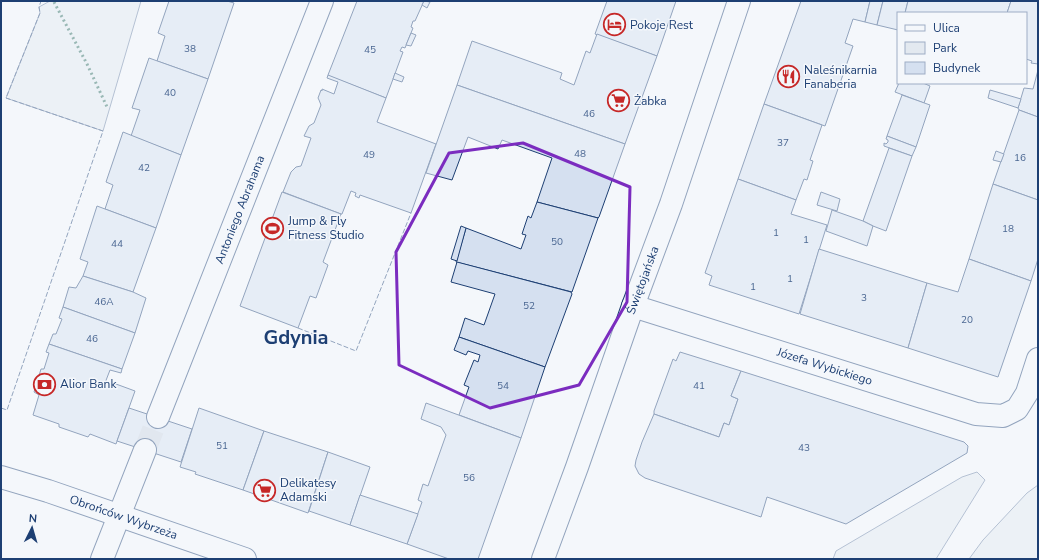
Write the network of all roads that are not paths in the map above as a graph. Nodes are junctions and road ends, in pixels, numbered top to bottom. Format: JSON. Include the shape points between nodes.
{"nodes":[{"id":1,"x":322,"y":1,"type":"edge"},
{"id":2,"x":739,"y":1,"type":"edge"},
{"id":3,"x":633,"y":306,"type":"junction"},
{"id":4,"x":1038,"y":359,"type":"edge"},
{"id":5,"x":158,"y":417,"type":"tunnel mouth"},
{"id":6,"x":145,"y":450,"type":"tunnel mouth"},
{"id":7,"x":1,"y":477,"type":"edge"},
{"id":8,"x":120,"y":516,"type":"junction"},
{"id":9,"x":102,"y":559,"type":"edge"},
{"id":10,"x":245,"y":559,"type":"edge"},
{"id":11,"x":543,"y":559,"type":"edge"}],
"edges":[{"from":1,"to":5,"type":"street","name":"Antoniego Abrahama"},
{"from":2,"to":3,"type":"street","name":"Świętojańska","via":[[671,204]]},
{"from":3,"to":4,"type":"street","name":"Józefa Wybickiego","via":[[976,414],[1003,416],[1017,409],[1027,392]]},
{"from":3,"to":11,"type":"street","name":"Świętojańska"},
{"from":6,"to":8,"type":"street"},
{"from":7,"to":8,"type":"street","name":"Obrońców Wybrzeża"},
{"from":8,"to":9,"type":"street"},
{"from":8,"to":10,"type":"street","name":"Obrońców Wybrzeża"}]}
